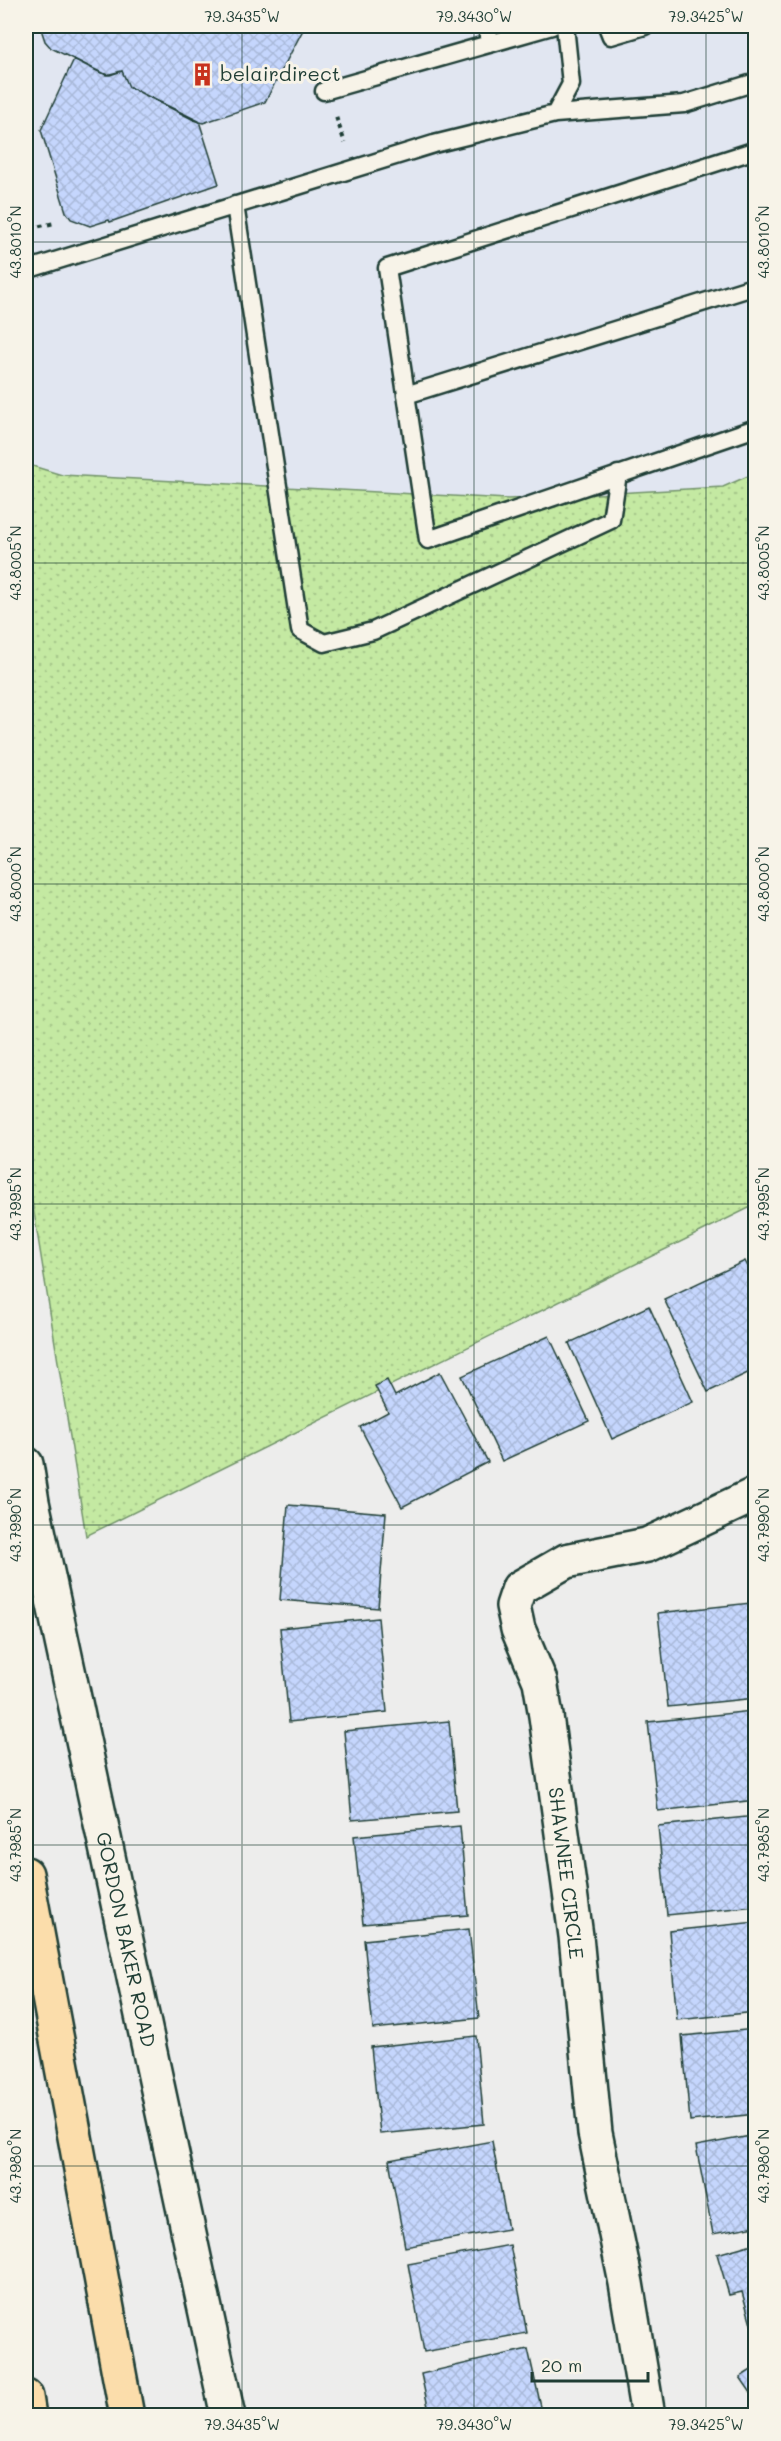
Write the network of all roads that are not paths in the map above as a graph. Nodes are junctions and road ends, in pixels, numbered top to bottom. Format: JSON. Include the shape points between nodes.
{"nodes":[{"id":1,"x":486,"y":26,"type":"edge"},
{"id":2,"x":552,"y":26,"type":"edge"},
{"id":3,"x":565,"y":26,"type":"edge"},
{"id":4,"x":607,"y":26,"type":"edge"},
{"id":5,"x":645,"y":26,"type":"edge"},
{"id":6,"x":491,"y":43,"type":"junction"},
{"id":7,"x":756,"y":81,"type":"edge"},
{"id":8,"x":326,"y":91,"type":"road end"},
{"id":9,"x":555,"y":114,"type":"junction"},
{"id":10,"x":756,"y":150,"type":"edge"},
{"id":11,"x":235,"y":205,"type":"junction"},
{"id":12,"x":26,"y":270,"type":"edge"},
{"id":13,"x":756,"y":286,"type":"edge"},
{"id":14,"x":406,"y":395,"type":"junction"},
{"id":15,"x":756,"y":428,"type":"edge"},
{"id":16,"x":618,"y":474,"type":"junction"},
{"id":17,"x":26,"y":1464,"type":"edge"},
{"id":18,"x":756,"y":1494,"type":"edge"},
{"id":19,"x":26,"y":1874,"type":"edge"},
{"id":20,"x":26,"y":2397,"type":"edge"},
{"id":21,"x":28,"y":2415,"type":"edge"},
{"id":22,"x":127,"y":2415,"type":"edge"},
{"id":23,"x":228,"y":2415,"type":"edge"},
{"id":24,"x":648,"y":2415,"type":"edge"}],
"edges":[{"from":1,"to":6,"type":"lane"},
{"from":2,"to":6,"type":"lane"},
{"from":3,"to":9,"type":"lane","via":[[571,84]]},
{"from":4,"to":5,"type":"lane","via":[[611,36]]},
{"from":6,"to":8,"type":"lane"},
{"from":7,"to":9,"type":"lane","via":[[684,104]]},
{"from":9,"to":11,"type":"lane","via":[[434,144]]},
{"from":10,"to":14,"type":"lane","via":[[387,268]]},
{"from":11,"to":12,"type":"lane"},
{"from":11,"to":16,"type":"lane","via":[[300,630],[324,643],[373,631],[611,520]]},
{"from":13,"to":14,"type":"lane"},
{"from":14,"to":16,"type":"lane","via":[[428,540]]},
{"from":15,"to":16,"type":"lane"},
{"from":17,"to":23,"type":"street","name":"GORDON BAKER ROAD"},
{"from":18,"to":24,"type":"street","name":"SHAWNEE CIRCLE","via":[[647,1545],[566,1561],[519,1588],[513,1605],[518,1629],[540,1681],[576,1936],[595,2133]]},
{"from":19,"to":22,"type":"highway"},
{"from":20,"to":21,"type":"highway"}]}
